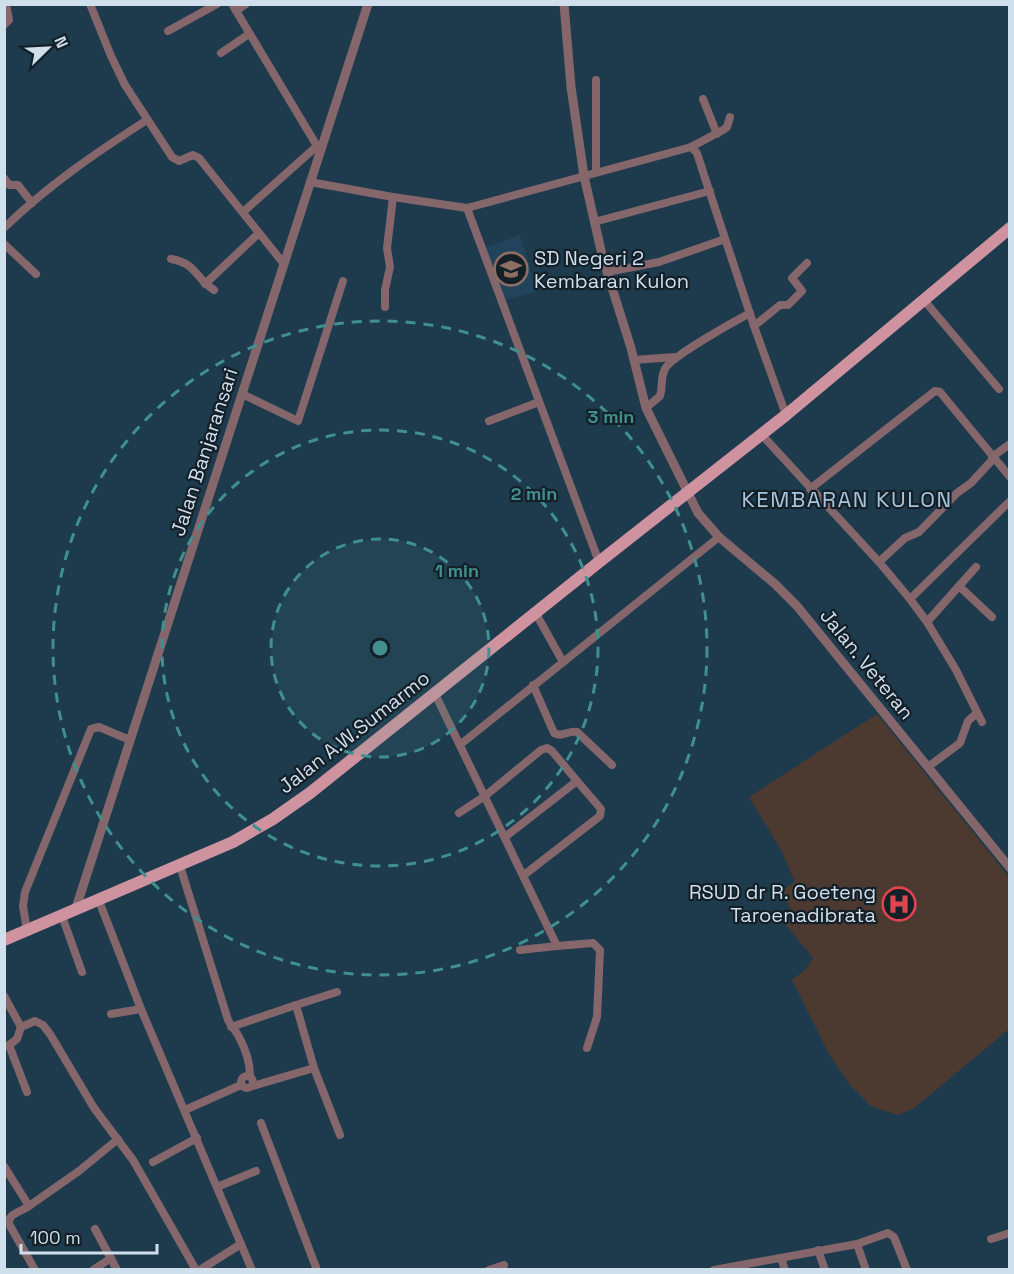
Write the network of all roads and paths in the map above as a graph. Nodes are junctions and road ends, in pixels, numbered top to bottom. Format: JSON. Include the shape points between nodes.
{"nodes":[{"id":1,"x":6,"y":4,"type":"edge"},
{"id":2,"x":90,"y":4,"type":"edge"},
{"id":3,"x":218,"y":4,"type":"edge"},
{"id":4,"x":246,"y":4,"type":"edge"},
{"id":5,"x":368,"y":4,"type":"edge"},
{"id":6,"x":564,"y":4,"type":"edge"},
{"id":7,"x":234,"y":8,"type":"edge"},
{"id":8,"x":4,"y":25,"type":"edge"},
{"id":9,"x":168,"y":31,"type":"dead end"},
{"id":10,"x":249,"y":34,"type":"junction"},
{"id":11,"x":221,"y":53,"type":"dead end"},
{"id":12,"x":596,"y":80,"type":"dead end"},
{"id":13,"x":703,"y":99,"type":"dead end"},
{"id":14,"x":730,"y":117,"type":"dead end"},
{"id":15,"x":147,"y":120,"type":"junction"},
{"id":16,"x":717,"y":134,"type":"junction"},
{"id":17,"x":691,"y":147,"type":"junction"},
{"id":18,"x":319,"y":148,"type":"junction"},
{"id":19,"x":596,"y":172,"type":"junction"},
{"id":20,"x":584,"y":176,"type":"junction"},
{"id":21,"x":4,"y":178,"type":"edge"},
{"id":22,"x":310,"y":182,"type":"junction"},
{"id":23,"x":710,"y":191,"type":"junction"},
{"id":24,"x":393,"y":197,"type":"junction"},
{"id":25,"x":32,"y":203,"type":"junction"},
{"id":26,"x":467,"y":208,"type":"junction"},
{"id":27,"x":243,"y":212,"type":"junction"},
{"id":28,"x":594,"y":222,"type":"junction"},
{"id":29,"x":4,"y":228,"type":"edge"},
{"id":30,"x":1010,"y":228,"type":"edge"},
{"id":31,"x":259,"y":233,"type":"junction"},
{"id":32,"x":724,"y":239,"type":"junction"},
{"id":33,"x":4,"y":244,"type":"edge"},
{"id":34,"x":171,"y":259,"type":"dead end"},
{"id":35,"x":807,"y":263,"type":"dead end"},
{"id":36,"x":284,"y":264,"type":"junction"},
{"id":37,"x":607,"y":272,"type":"junction"},
{"id":38,"x":36,"y":274,"type":"dead end"},
{"id":39,"x":343,"y":281,"type":"dead end"},
{"id":40,"x":205,"y":284,"type":"junction"},
{"id":41,"x":214,"y":291,"type":"dead end"},
{"id":42,"x":923,"y":299,"type":"junction"},
{"id":43,"x":385,"y":307,"type":"dead end"},
{"id":44,"x":750,"y":313,"type":"junction"},
{"id":45,"x":754,"y":326,"type":"junction"},
{"id":46,"x":675,"y":357,"type":"junction"},
{"id":47,"x":634,"y":360,"type":"junction"},
{"id":48,"x":999,"y":389,"type":"dead end"},
{"id":49,"x":242,"y":394,"type":"junction"},
{"id":50,"x":539,"y":402,"type":"junction"},
{"id":51,"x":646,"y":408,"type":"junction"},
{"id":52,"x":786,"y":416,"type":"junction"},
{"id":53,"x":489,"y":421,"type":"dead end"},
{"id":54,"x":762,"y":435,"type":"junction"},
{"id":55,"x":1010,"y":444,"type":"edge"},
{"id":56,"x":993,"y":457,"type":"junction"},
{"id":57,"x":1010,"y":477,"type":"edge"},
{"id":58,"x":810,"y":489,"type":"junction"},
{"id":59,"x":688,"y":492,"type":"junction"},
{"id":60,"x":1010,"y":501,"type":"edge"},
{"id":61,"x":719,"y":537,"type":"junction"},
{"id":62,"x":599,"y":562,"type":"junction"},
{"id":63,"x":879,"y":562,"type":"junction"},
{"id":64,"x":976,"y":567,"type":"dead end"},
{"id":65,"x":959,"y":586,"type":"junction"},
{"id":66,"x":910,"y":599,"type":"junction"},
{"id":67,"x":535,"y":612,"type":"junction"},
{"id":68,"x":992,"y":617,"type":"dead end"},
{"id":69,"x":927,"y":622,"type":"junction"},
{"id":70,"x":563,"y":662,"type":"junction"},
{"id":71,"x":533,"y":686,"type":"junction"},
{"id":72,"x":435,"y":693,"type":"junction"},
{"id":73,"x":977,"y":713,"type":"junction"},
{"id":74,"x":981,"y":722,"type":"dead end"},
{"id":75,"x":130,"y":740,"type":"junction"},
{"id":76,"x":461,"y":744,"type":"junction"},
{"id":77,"x":612,"y":765,"type":"dead end"},
{"id":78,"x":927,"y":767,"type":"junction"},
{"id":79,"x":577,"y":781,"type":"junction"},
{"id":80,"x":485,"y":796,"type":"junction"},
{"id":81,"x":459,"y":813,"type":"dead end"},
{"id":82,"x":505,"y":837,"type":"junction"},
{"id":83,"x":180,"y":866,"type":"junction"},
{"id":84,"x":1010,"y":868,"type":"edge"},
{"id":85,"x":524,"y":875,"type":"junction"},
{"id":86,"x":99,"y":901,"type":"junction"},
{"id":87,"x":75,"y":911,"type":"junction"},
{"id":88,"x":62,"y":916,"type":"junction"},
{"id":89,"x":27,"y":931,"type":"junction"},
{"id":90,"x":4,"y":940,"type":"edge"},
{"id":91,"x":557,"y":946,"type":"junction"},
{"id":92,"x":520,"y":950,"type":"dead end"},
{"id":93,"x":82,"y":972,"type":"dead end"},
{"id":94,"x":337,"y":992,"type":"dead end"},
{"id":95,"x":4,"y":996,"type":"edge"},
{"id":96,"x":296,"y":1005,"type":"junction"},
{"id":97,"x":141,"y":1009,"type":"junction"},
{"id":98,"x":111,"y":1014,"type":"dead end"},
{"id":99,"x":21,"y":1027,"type":"junction"},
{"id":100,"x":231,"y":1027,"type":"junction"},
{"id":101,"x":7,"y":1046,"type":"edge"},
{"id":102,"x":587,"y":1048,"type":"dead end"},
{"id":103,"x":315,"y":1068,"type":"junction"},
{"id":104,"x":250,"y":1076,"type":"junction"},
{"id":105,"x":241,"y":1085,"type":"junction"},
{"id":106,"x":253,"y":1086,"type":"junction"},
{"id":107,"x":27,"y":1092,"type":"dead end"},
{"id":108,"x":185,"y":1110,"type":"junction"},
{"id":109,"x":261,"y":1123,"type":"dead end"},
{"id":110,"x":340,"y":1135,"type":"dead end"},
{"id":111,"x":196,"y":1138,"type":"junction"},
{"id":112,"x":118,"y":1139,"type":"junction"},
{"id":113,"x":153,"y":1161,"type":"dead end"},
{"id":114,"x":4,"y":1166,"type":"edge"},
{"id":115,"x":256,"y":1171,"type":"dead end"},
{"id":116,"x":217,"y":1187,"type":"junction"},
{"id":117,"x":29,"y":1206,"type":"junction"},
{"id":118,"x":95,"y":1229,"type":"dead end"},
{"id":119,"x":1010,"y":1233,"type":"edge"},
{"id":120,"x":991,"y":1239,"type":"dead end"},
{"id":121,"x":241,"y":1244,"type":"junction"},
{"id":122,"x":857,"y":1245,"type":"junction"},
{"id":123,"x":818,"y":1250,"type":"junction"},
{"id":124,"x":111,"y":1258,"type":"junction"},
{"id":125,"x":781,"y":1258,"type":"junction"},
{"id":126,"x":504,"y":1264,"type":"dead end"},
{"id":127,"x":766,"y":1265,"type":"edge"},
{"id":128,"x":726,"y":1268,"type":"edge"},
{"id":129,"x":35,"y":1269,"type":"edge"},
{"id":130,"x":93,"y":1269,"type":"edge"},
{"id":131,"x":117,"y":1269,"type":"edge"},
{"id":132,"x":198,"y":1269,"type":"edge"},
{"id":133,"x":252,"y":1269,"type":"edge"},
{"id":134,"x":317,"y":1269,"type":"edge"},
{"id":135,"x":489,"y":1269,"type":"edge"},
{"id":136,"x":714,"y":1269,"type":"edge"},
{"id":137,"x":784,"y":1269,"type":"edge"},
{"id":138,"x":825,"y":1269,"type":"edge"},
{"id":139,"x":866,"y":1269,"type":"edge"},
{"id":140,"x":907,"y":1269,"type":"edge"}],
"edges":[{"from":1,"to":8,"type":"street","via":[[9,20]]},
{"from":2,"to":15,"type":"street","via":[[116,68]]},
{"from":3,"to":9,"type":"street"},
{"from":4,"to":7,"type":"street"},
{"from":5,"to":18,"type":"street","name":"Jalan Banjaransari"},
{"from":6,"to":20,"type":"street","name":"Jalan. Veteran"},
{"from":7,"to":10,"type":"street"},
{"from":10,"to":11,"type":"street"},
{"from":10,"to":18,"type":"street"},
{"from":12,"to":19,"type":"street"},
{"from":13,"to":16,"type":"street"},
{"from":14,"to":16,"type":"street","via":[[727,127]]},
{"from":15,"to":25,"type":"street","via":[[103,148]]},
{"from":15,"to":27,"type":"street","via":[[175,160],[193,155],[199,158]]},
{"from":16,"to":17,"type":"street"},
{"from":17,"to":19,"type":"street"},
{"from":17,"to":23,"type":"street","via":[[697,153]]},
{"from":18,"to":22,"type":"street","name":"Jalan Banjaransari"},
{"from":18,"to":27,"type":"street"},
{"from":19,"to":20,"type":"street"},
{"from":20,"to":26,"type":"street"},
{"from":20,"to":28,"type":"street","name":"Jalan. Veteran"},
{"from":21,"to":25,"type":"street","via":[[9,185],[18,185]]},
{"from":22,"to":24,"type":"street"},
{"from":22,"to":36,"type":"street","name":"Jalan Banjaransari"},
{"from":23,"to":28,"type":"street"},
{"from":23,"to":32,"type":"street"},
{"from":24,"to":26,"type":"street"},
{"from":24,"to":43,"type":"street"},
{"from":25,"to":29,"type":"street"},
{"from":26,"to":50,"type":"street"},
{"from":27,"to":31,"type":"street"},
{"from":28,"to":37,"type":"street","name":"Jalan. Veteran"},
{"from":30,"to":42,"type":"main road","name":"Jalan A.W.Sumarmo"},
{"from":31,"to":36,"type":"street"},
{"from":31,"to":40,"type":"street"},
{"from":32,"to":37,"type":"street","via":[[659,262]]},
{"from":32,"to":44,"type":"street"},
{"from":33,"to":38,"type":"street"},
{"from":34,"to":40,"type":"street","via":[[186,263]]},
{"from":35,"to":45,"type":"street","via":[[792,278],[802,291],[788,305],[780,305]]},
{"from":36,"to":49,"type":"street","name":"Jalan Banjaransari"},
{"from":37,"to":47,"type":"street","name":"Jalan. Veteran"},
{"from":39,"to":49,"type":"street","via":[[298,421]]},
{"from":40,"to":41,"type":"street"},
{"from":42,"to":48,"type":"street"},
{"from":42,"to":52,"type":"main road","name":"Jalan A.W.Sumarmo"},
{"from":44,"to":45,"type":"street"},
{"from":44,"to":46,"type":"street"},
{"from":45,"to":52,"type":"street"},
{"from":46,"to":47,"type":"street"},
{"from":46,"to":51,"type":"street","via":[[665,367],[660,396]]},
{"from":47,"to":51,"type":"street","name":"Jalan. Veteran"},
{"from":49,"to":75,"type":"street","name":"Jalan Banjaransari"},
{"from":50,"to":53,"type":"street"},
{"from":50,"to":62,"type":"street"},
{"from":51,"to":59,"type":"street","name":"Jalan. Veteran"},
{"from":52,"to":54,"type":"main road","name":"Jalan A.W.Sumarmo"},
{"from":54,"to":58,"type":"street"},
{"from":54,"to":59,"type":"main road","name":"Jalan A.W.Sumarmo"},
{"from":55,"to":56,"type":"street"},
{"from":56,"to":57,"type":"street"},
{"from":56,"to":58,"type":"street","via":[[940,392],[935,391]]},
{"from":56,"to":63,"type":"street","via":[[918,532],[905,538]]},
{"from":58,"to":63,"type":"street"},
{"from":59,"to":61,"type":"street","name":"Jalan. Veteran","via":[[698,513]]},
{"from":59,"to":62,"type":"main road","name":"Jalan A.W.Sumarmo"},
{"from":60,"to":66,"type":"street"},
{"from":61,"to":70,"type":"street"},
{"from":61,"to":78,"type":"street","name":"Jalan. Veteran","via":[[797,606]]},
{"from":62,"to":67,"type":"main road","name":"Jalan A.W.Sumarmo"},
{"from":63,"to":66,"type":"street"},
{"from":64,"to":65,"type":"street"},
{"from":65,"to":68,"type":"street"},
{"from":65,"to":69,"type":"street"},
{"from":66,"to":69,"type":"street"},
{"from":67,"to":70,"type":"street"},
{"from":67,"to":72,"type":"main road","name":"Jalan A.W.Sumarmo"},
{"from":69,"to":73,"type":"street"},
{"from":70,"to":71,"type":"street"},
{"from":71,"to":76,"type":"street"},
{"from":71,"to":77,"type":"street","via":[[555,733],[577,732]]},
{"from":72,"to":76,"type":"street"},
{"from":72,"to":83,"type":"main road","name":"Jalan A.W.Sumarmo","via":[[273,819],[234,843]]},
{"from":73,"to":74,"type":"street"},
{"from":73,"to":78,"type":"street","via":[[968,721],[960,743]]},
{"from":75,"to":87,"type":"street","name":"Jalan Banjaransari"},
{"from":75,"to":89,"type":"street","via":[[99,727],[91,729],[25,892]]},
{"from":76,"to":80,"type":"street"},
{"from":78,"to":84,"type":"street","name":"Jalan. Veteran"},
{"from":79,"to":80,"type":"street","via":[[547,748]]},
{"from":79,"to":82,"type":"street"},
{"from":79,"to":85,"type":"street","via":[[602,813]]},
{"from":80,"to":81,"type":"street"},
{"from":80,"to":82,"type":"street"},
{"from":82,"to":85,"type":"street"},
{"from":83,"to":86,"type":"main road","name":"Jalan A.W.Sumarmo"},
{"from":83,"to":100,"type":"street"},
{"from":85,"to":91,"type":"street"},
{"from":86,"to":87,"type":"main road","name":"Jalan A.W.Sumarmo"},
{"from":86,"to":97,"type":"street"},
{"from":87,"to":88,"type":"main road","name":"Jalan A.W.Sumarmo"},
{"from":88,"to":89,"type":"main road","name":"Jalan A.W.Sumarmo"},
{"from":88,"to":93,"type":"street"},
{"from":89,"to":90,"type":"main road","name":"Jalan A.W.Sumarmo"},
{"from":91,"to":92,"type":"street"},
{"from":91,"to":102,"type":"street","via":[[593,943],[600,950],[597,1017]]},
{"from":94,"to":96,"type":"street"},
{"from":95,"to":99,"type":"street"},
{"from":96,"to":100,"type":"street"},
{"from":96,"to":103,"type":"street"},
{"from":97,"to":98,"type":"street"},
{"from":97,"to":108,"type":"street"},
{"from":99,"to":101,"type":"street","via":[[17,1039]]},
{"from":99,"to":112,"type":"street","via":[[35,1021],[43,1025],[94,1108]]},
{"from":100,"to":104,"type":"street","via":[[240,1038]]},
{"from":101,"to":107,"type":"street"},
{"from":103,"to":106,"type":"street"},
{"from":103,"to":110,"type":"street"},
{"from":104,"to":105,"type":"street","via":[[241,1079]]},
{"from":104,"to":106,"type":"street"},
{"from":105,"to":106,"type":"street","via":[[245,1089]]},
{"from":105,"to":108,"type":"street"},
{"from":108,"to":111,"type":"street"},
{"from":109,"to":134,"type":"street"},
{"from":111,"to":113,"type":"street"},
{"from":111,"to":116,"type":"street"},
{"from":112,"to":117,"type":"street"},
{"from":112,"to":132,"type":"street"},
{"from":114,"to":117,"type":"street"},
{"from":115,"to":116,"type":"street"},
{"from":116,"to":121,"type":"street"},
{"from":117,"to":129,"type":"street","via":[[8,1221]]},
{"from":118,"to":124,"type":"street"},
{"from":119,"to":120,"type":"street"},
{"from":121,"to":132,"type":"street"},
{"from":121,"to":133,"type":"street"},
{"from":122,"to":123,"type":"street"},
{"from":122,"to":139,"type":"street"},
{"from":122,"to":140,"type":"street","via":[[892,1233]]},
{"from":123,"to":125,"type":"street"},
{"from":123,"to":138,"type":"street"},
{"from":124,"to":130,"type":"street"},
{"from":124,"to":131,"type":"street"},
{"from":125,"to":127,"type":"street"},
{"from":125,"to":137,"type":"street"},
{"from":126,"to":135,"type":"street"},
{"from":127,"to":128,"type":"street"},
{"from":128,"to":136,"type":"street"}]}
